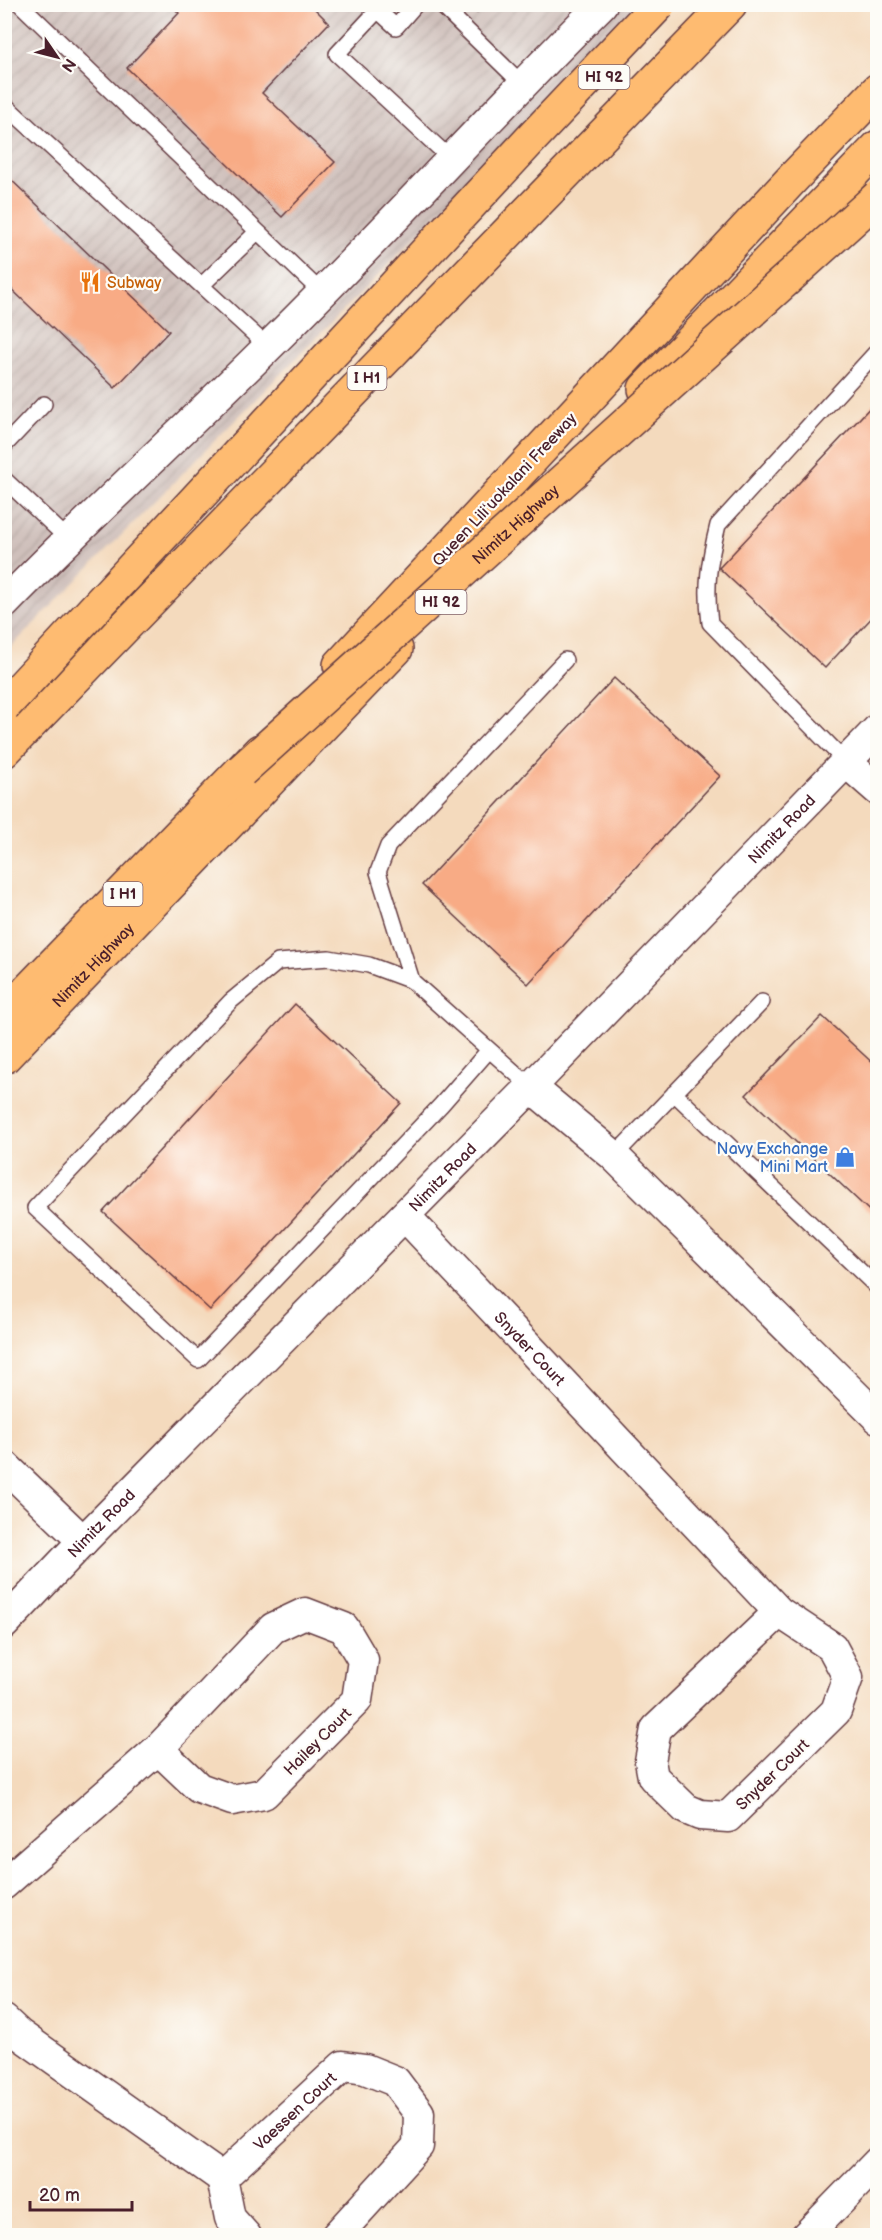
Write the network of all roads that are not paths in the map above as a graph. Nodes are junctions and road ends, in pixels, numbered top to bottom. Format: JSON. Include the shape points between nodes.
{"nodes":[{"id":1,"x":20,"y":4,"type":"edge"},
{"id":2,"x":416,"y":4,"type":"edge"},
{"id":3,"x":440,"y":4,"type":"edge"},
{"id":4,"x":602,"y":4,"type":"edge"},
{"id":5,"x":659,"y":4,"type":"edge"},
{"id":6,"x":674,"y":4,"type":"edge"},
{"id":7,"x":730,"y":4,"type":"edge"},
{"id":8,"x":374,"y":7,"type":"edge"},
{"id":9,"x":522,"y":84,"type":"junction"},
{"id":10,"x":878,"y":90,"type":"edge"},
{"id":11,"x":4,"y":104,"type":"edge"},
{"id":12,"x":878,"y":147,"type":"edge"},
{"id":13,"x":452,"y":160,"type":"junction"},
{"id":14,"x":878,"y":197,"type":"edge"},
{"id":15,"x":257,"y":232,"type":"junction"},
{"id":16,"x":202,"y":285,"type":"junction"},
{"id":17,"x":321,"y":292,"type":"junction"},
{"id":18,"x":268,"y":347,"type":"junction"},
{"id":19,"x":878,"y":350,"type":"edge"},
{"id":20,"x":44,"y":404,"type":"dead end"},
{"id":21,"x":4,"y":446,"type":"edge"},
{"id":22,"x":4,"y":479,"type":"edge"},
{"id":23,"x":68,"y":538,"type":"junction"},
{"id":24,"x":4,"y":604,"type":"edge"},
{"id":25,"x":565,"y":660,"type":"dead end"},
{"id":26,"x":4,"y":690,"type":"edge"},
{"id":27,"x":4,"y":706,"type":"edge"},
{"id":28,"x":878,"y":729,"type":"edge"},
{"id":29,"x":4,"y":751,"type":"edge"},
{"id":30,"x":846,"y":762,"type":"junction"},
{"id":31,"x":241,"y":771,"type":"junction"},
{"id":32,"x":878,"y":790,"type":"edge"},
{"id":33,"x":412,"y":981,"type":"junction"},
{"id":34,"x":762,"y":1002,"type":"dead end"},
{"id":35,"x":4,"y":1016,"type":"edge"},
{"id":36,"x":489,"y":1050,"type":"junction"},
{"id":37,"x":4,"y":1058,"type":"edge"},
{"id":38,"x":531,"y":1087,"type":"junction"},
{"id":39,"x":674,"y":1093,"type":"junction"},
{"id":40,"x":614,"y":1156,"type":"junction"},
{"id":41,"x":405,"y":1216,"type":"junction"},
{"id":42,"x":878,"y":1288,"type":"edge"},
{"id":43,"x":878,"y":1418,"type":"edge"},
{"id":44,"x":4,"y":1466,"type":"edge"},
{"id":45,"x":83,"y":1541,"type":"junction"},
{"id":46,"x":779,"y":1612,"type":"junction"},
{"id":47,"x":4,"y":1624,"type":"edge"},
{"id":48,"x":158,"y":1749,"type":"junction"},
{"id":49,"x":4,"y":1884,"type":"edge"},
{"id":50,"x":4,"y":2020,"type":"edge"},
{"id":51,"x":878,"y":2162,"type":"edge"},
{"id":52,"x":222,"y":2178,"type":"junction"},
{"id":53,"x":246,"y":2235,"type":"edge"},
{"id":54,"x":336,"y":2235,"type":"edge"},
{"id":55,"x":806,"y":2235,"type":"edge"}],
"edges":[{"from":1,"to":15,"type":"lane"},
{"from":2,"to":8,"type":"lane","via":[[396,27]]},
{"from":3,"to":9,"type":"lane"},
{"from":4,"to":9,"type":"street"},
{"from":5,"to":27,"type":"main road","bridge":true},
{"from":6,"to":26,"type":"main road","number":"HI 92"},
{"from":7,"to":29,"type":"main road","number":"I H1"},
{"from":8,"to":13,"type":"lane","via":[[337,54]]},
{"from":9,"to":13,"type":"street"},
{"from":10,"to":31,"type":"main road","name":"Queen Liliʻuokalani Freeway","number":"I H1","bridge":true},
{"from":11,"to":16,"type":"lane"},
{"from":12,"to":37,"type":"main road","name":"Nimitz Highway","number":"HI 92"},
{"from":13,"to":17,"type":"street"},
{"from":14,"to":31,"type":"main road","bridge":true},
{"from":15,"to":16,"type":"lane"},
{"from":15,"to":17,"type":"lane"},
{"from":16,"to":18,"type":"lane"},
{"from":17,"to":18,"type":"street"},
{"from":18,"to":23,"type":"street"},
{"from":19,"to":30,"type":"lane","via":[[718,525],[706,594],[710,623]]},
{"from":20,"to":21,"type":"lane"},
{"from":22,"to":23,"type":"lane"},
{"from":23,"to":24,"type":"street"},
{"from":25,"to":33,"type":"lane","via":[[388,846],[378,872]]},
{"from":28,"to":30,"type":"street","name":"Nimitz Road"},
{"from":30,"to":32,"type":"street"},
{"from":30,"to":38,"type":"street","name":"Nimitz Road"},
{"from":31,"to":35,"type":"main road","name":"Queen Liliʻuokalani Freeway","number":"I H1"},
{"from":33,"to":36,"type":"lane"},
{"from":33,"to":36,"type":"lane","via":[[369,964],[329,958],[278,962],[231,1001],[35,1208],[198,1360]]},
{"from":34,"to":39,"type":"lane"},
{"from":36,"to":38,"type":"lane"},
{"from":38,"to":40,"type":"street"},
{"from":38,"to":41,"type":"street","name":"Nimitz Road"},
{"from":39,"to":40,"type":"lane"},
{"from":39,"to":42,"type":"lane"},
{"from":40,"to":43,"type":"street"},
{"from":41,"to":45,"type":"street","name":"Nimitz Road"},
{"from":41,"to":46,"type":"street","name":"Snyder Court"},
{"from":44,"to":45,"type":"street"},
{"from":45,"to":47,"type":"street","name":"Nimitz Road"},
{"from":46,"to":46,"type":"street","name":"Snyder Court","via":[[832,1647],[848,1677],[836,1711],[728,1817],[699,1815],[686,1809],[653,1776],[650,1761],[656,1729]]},
{"from":48,"to":48,"type":"street","name":"Hailey Court","via":[[273,1628],[304,1612],[344,1628],[363,1660],[357,1700],[264,1794],[232,1800],[199,1788]]},
{"from":48,"to":49,"type":"street","name":"Hailey Court"},
{"from":50,"to":52,"type":"street"},
{"from":51,"to":55,"type":"street"},
{"from":52,"to":53,"type":"street","via":[[230,2218]]},
{"from":52,"to":54,"type":"street","name":"Vaessen Court","via":[[344,2066],[365,2068],[395,2081],[419,2113],[418,2146]]}]}
